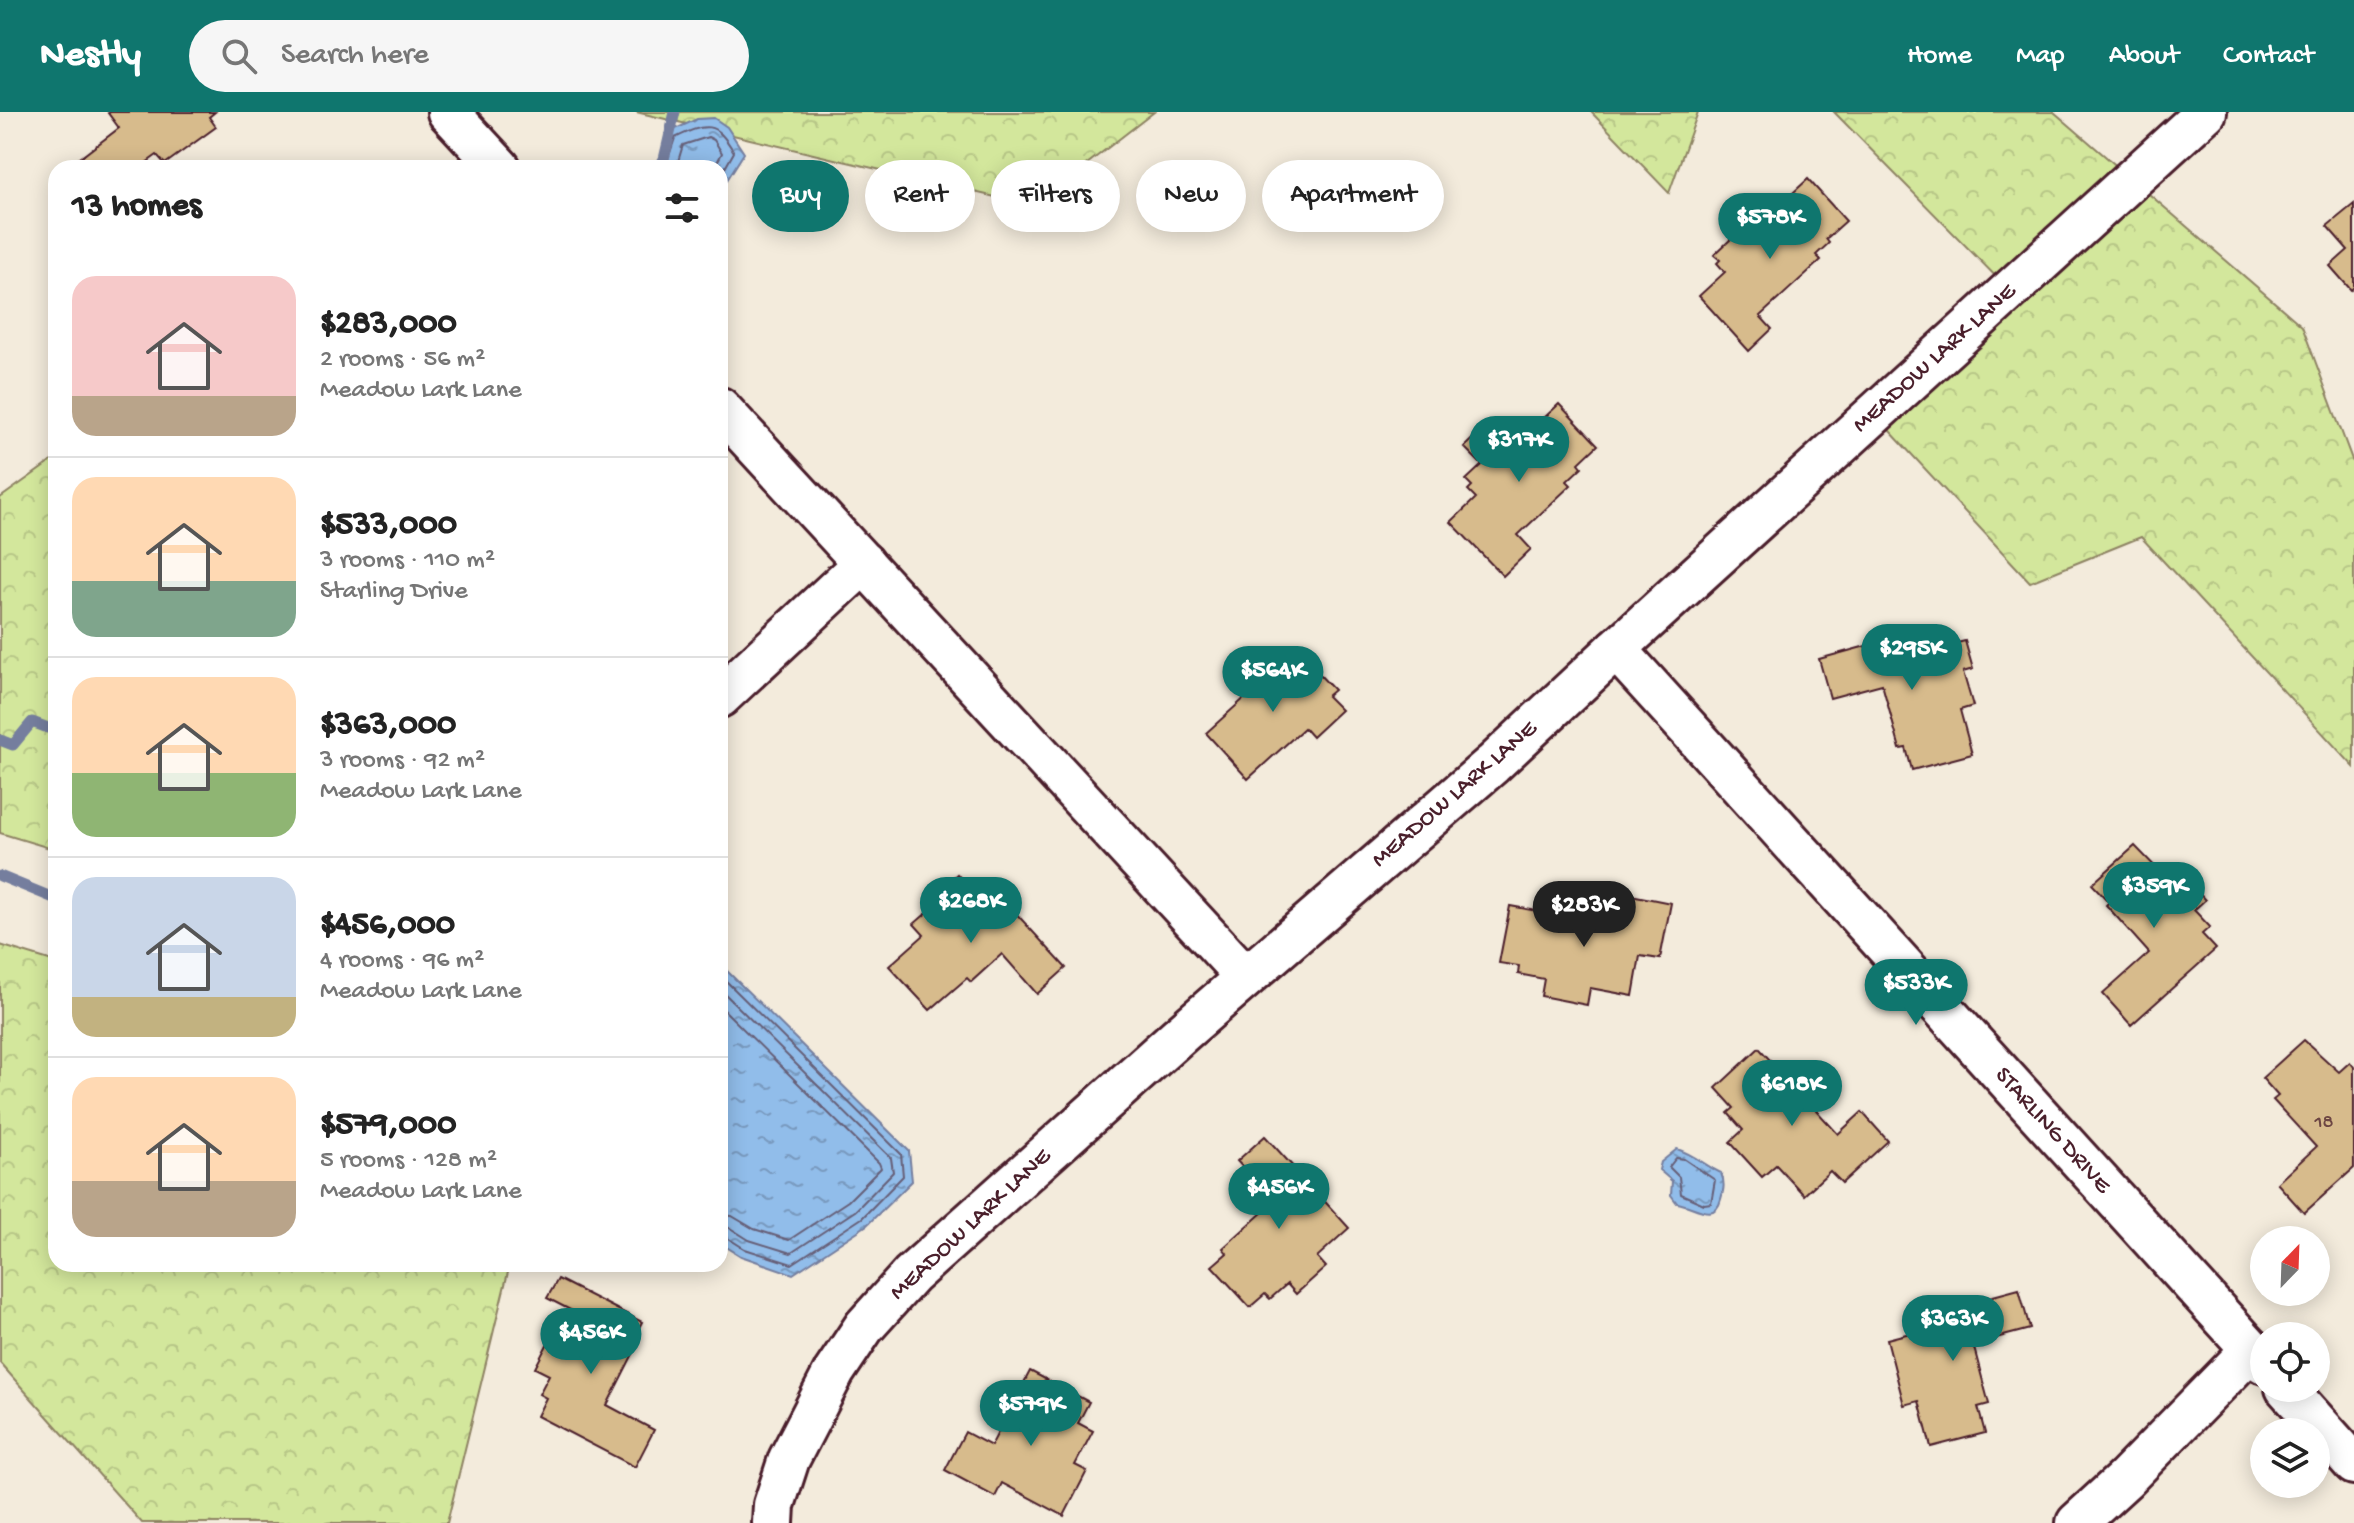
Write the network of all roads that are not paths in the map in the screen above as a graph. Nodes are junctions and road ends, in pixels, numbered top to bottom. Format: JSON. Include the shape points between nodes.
{"nodes":[{"id":1,"x":448,"y":112,"type":"edge"},
{"id":2,"x":2206,"y":112,"type":"edge"},
{"id":3,"x":493,"y":160,"type":"edge"},
{"id":4,"x":728,"y":417,"type":"edge"},
{"id":5,"x":864,"y":563,"type":"junction"},
{"id":6,"x":1616,"y":649,"type":"junction"},
{"id":7,"x":728,"y":690,"type":"edge"},
{"id":8,"x":1246,"y":977,"type":"junction"},
{"id":9,"x":2250,"y":1347,"type":"edge"},
{"id":10,"x":2250,"y":1363,"type":"edge"},
{"id":11,"x":2299,"y":1402,"type":"edge"},
{"id":12,"x":2354,"y":1464,"type":"edge"},
{"id":13,"x":773,"y":1523,"type":"edge"},
{"id":14,"x":2077,"y":1523,"type":"edge"}],
"edges":[{"from":1,"to":3,"type":"street"},
{"from":2,"to":6,"type":"street","name":"MEADOW LARK LANE"},
{"from":4,"to":5,"type":"street"},
{"from":5,"to":7,"type":"street"},
{"from":5,"to":8,"type":"street"},
{"from":6,"to":8,"type":"street","name":"MEADOW LARK LANE","via":[[1493,764]]},
{"from":6,"to":9,"type":"street","name":"STARLING DRIVE"},
{"from":8,"to":13,"type":"street","name":"MEADOW LARK LANE","via":[[911,1275],[864,1327],[789,1459]]},
{"from":10,"to":14,"type":"street"},
{"from":11,"to":12,"type":"street"}]}
